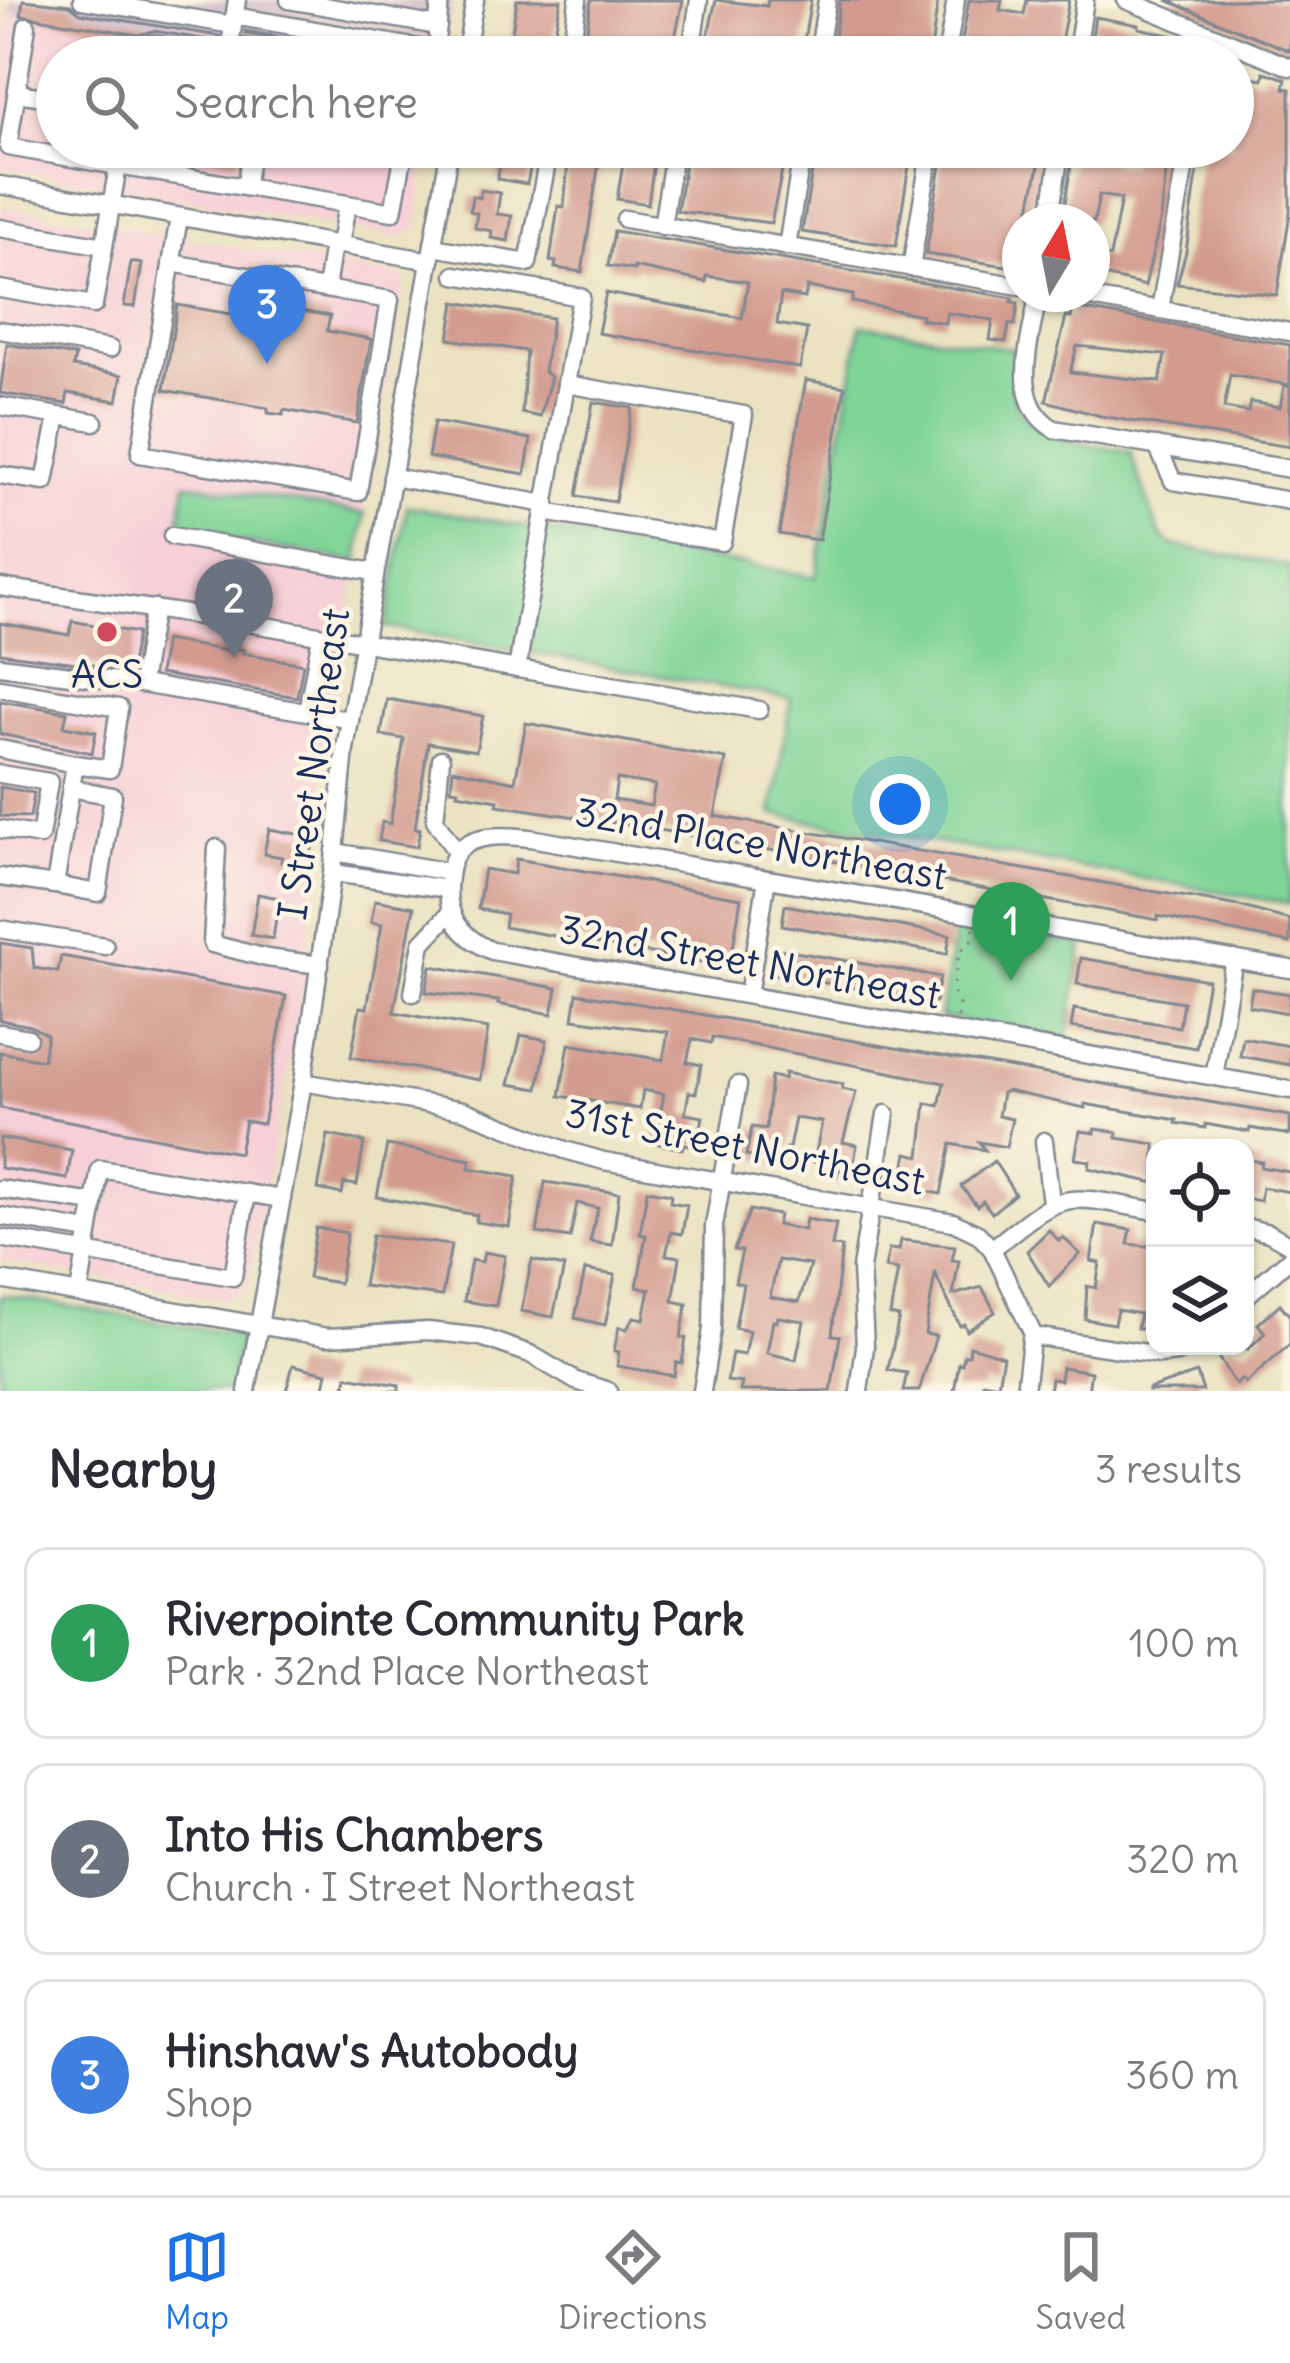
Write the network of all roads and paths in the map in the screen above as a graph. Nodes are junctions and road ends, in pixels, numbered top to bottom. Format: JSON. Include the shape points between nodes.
{"nodes":[{"id":1,"x":82,"y":0,"type":"edge"},
{"id":2,"x":289,"y":0,"type":"edge"},
{"id":3,"x":440,"y":0,"type":"edge"},
{"id":4,"x":475,"y":0,"type":"edge"},
{"id":5,"x":578,"y":0,"type":"edge"},
{"id":6,"x":699,"y":0,"type":"edge"},
{"id":7,"x":827,"y":0,"type":"edge"},
{"id":8,"x":956,"y":0,"type":"edge"},
{"id":9,"x":1085,"y":0,"type":"edge"},
{"id":10,"x":1126,"y":0,"type":"edge"},
{"id":11,"x":235,"y":14,"type":"edge"},
{"id":12,"x":439,"y":25,"type":"junction"},
{"id":13,"x":27,"y":26,"type":"dead end"},
{"id":14,"x":470,"y":30,"type":"junction"},
{"id":15,"x":1208,"y":34,"type":"joint"},
{"id":16,"x":344,"y":36,"type":"edge"},
{"id":17,"x":437,"y":36,"type":"edge"},
{"id":18,"x":469,"y":36,"type":"edge"},
{"id":19,"x":572,"y":36,"type":"edge"},
{"id":20,"x":693,"y":36,"type":"edge"},
{"id":21,"x":821,"y":36,"type":"edge"},
{"id":22,"x":950,"y":36,"type":"edge"},
{"id":23,"x":1079,"y":36,"type":"edge"},
{"id":24,"x":1213,"y":36,"type":"edge"},
{"id":25,"x":1254,"y":53,"type":"edge"},
{"id":26,"x":1290,"y":67,"type":"edge"},
{"id":27,"x":16,"y":92,"type":"junction"},
{"id":28,"x":36,"y":95,"type":"edge"},
{"id":29,"x":36,"y":149,"type":"edge"},
{"id":30,"x":116,"y":168,"type":"edge"},
{"id":31,"x":167,"y":168,"type":"edge"},
{"id":32,"x":248,"y":168,"type":"edge"},
{"id":33,"x":400,"y":168,"type":"edge"},
{"id":34,"x":446,"y":168,"type":"edge"},
{"id":35,"x":546,"y":168,"type":"edge"},
{"id":36,"x":672,"y":168,"type":"edge"},
{"id":37,"x":800,"y":168,"type":"edge"},
{"id":38,"x":927,"y":168,"type":"edge"},
{"id":39,"x":1058,"y":168,"type":"edge"},
{"id":40,"x":1184,"y":168,"type":"edge"},
{"id":41,"x":0,"y":185,"type":"edge"},
{"id":42,"x":245,"y":187,"type":"junction"},
{"id":43,"x":347,"y":204,"type":"junction"},
{"id":44,"x":1052,"y":204,"type":"edge"},
{"id":45,"x":112,"y":205,"type":"junction"},
{"id":46,"x":179,"y":217,"type":"junction"},
{"id":47,"x":625,"y":219,"type":"dead end"},
{"id":48,"x":662,"y":226,"type":"junction"},
{"id":49,"x":0,"y":228,"type":"edge"},
{"id":50,"x":337,"y":244,"type":"junction"},
{"id":51,"x":104,"y":247,"type":"junction"},
{"id":52,"x":787,"y":247,"type":"junction"},
{"id":53,"x":432,"y":254,"type":"junction"},
{"id":54,"x":171,"y":263,"type":"junction"},
{"id":55,"x":910,"y":268,"type":"junction"},
{"id":56,"x":455,"y":275,"type":"dead end"},
{"id":57,"x":1002,"y":283,"type":"edge"},
{"id":58,"x":0,"y":289,"type":"edge"},
{"id":59,"x":326,"y":290,"type":"junction"},
{"id":60,"x":1110,"y":301,"type":"edge"},
{"id":61,"x":1290,"y":308,"type":"edge"},
{"id":62,"x":1160,"y":310,"type":"junction"},
{"id":63,"x":1036,"y":312,"type":"edge"},
{"id":64,"x":0,"y":330,"type":"edge"},
{"id":65,"x":1288,"y":332,"type":"edge"},
{"id":66,"x":110,"y":350,"type":"dead end"},
{"id":67,"x":566,"y":384,"type":"junction"},
{"id":68,"x":0,"y":406,"type":"edge"},
{"id":69,"x":58,"y":416,"type":"junction"},
{"id":70,"x":94,"y":422,"type":"dead end"},
{"id":71,"x":1157,"y":446,"type":"junction"},
{"id":72,"x":1290,"y":469,"type":"edge"},
{"id":73,"x":0,"y":475,"type":"edge"},
{"id":74,"x":392,"y":477,"type":"junction"},
{"id":75,"x":1290,"y":501,"type":"edge"},
{"id":76,"x":545,"y":508,"type":"junction"},
{"id":77,"x":172,"y":536,"type":"dead end"},
{"id":78,"x":374,"y":572,"type":"junction"},
{"id":79,"x":0,"y":587,"type":"edge"},
{"id":80,"x":154,"y":608,"type":"junction"},
{"id":81,"x":321,"y":635,"type":"junction"},
{"id":82,"x":362,"y":643,"type":"junction"},
{"id":83,"x":0,"y":666,"type":"edge"},
{"id":84,"x":518,"y":669,"type":"junction"},
{"id":85,"x":141,"y":684,"type":"junction"},
{"id":86,"x":0,"y":688,"type":"edge"},
{"id":87,"x":759,"y":710,"type":"dead end"},
{"id":88,"x":307,"y":712,"type":"junction"},
{"id":89,"x":350,"y":720,"type":"junction"},
{"id":90,"x":0,"y":749,"type":"edge"},
{"id":91,"x":441,"y":759,"type":"dead end"},
{"id":92,"x":75,"y":764,"type":"junction"},
{"id":93,"x":0,"y":774,"type":"edge"},
{"id":94,"x":70,"y":788,"type":"junction"},
{"id":95,"x":0,"y":829,"type":"edge"},
{"id":96,"x":217,"y":848,"type":"dead end"},
{"id":97,"x":335,"y":852,"type":"junction"},
{"id":98,"x":457,"y":853,"type":"junction"},
{"id":99,"x":332,"y":873,"type":"junction"},
{"id":100,"x":0,"y":877,"type":"edge"},
{"id":101,"x":767,"y":879,"type":"junction"},
{"id":102,"x":449,"y":880,"type":"junction"},
{"id":103,"x":55,"y":885,"type":"junction"},
{"id":104,"x":450,"y":913,"type":"junction"},
{"id":105,"x":976,"y":915,"type":"junction"},
{"id":106,"x":0,"y":929,"type":"edge"},
{"id":107,"x":105,"y":946,"type":"dead end"},
{"id":108,"x":1234,"y":959,"type":"junction"},
{"id":109,"x":320,"y":965,"type":"junction"},
{"id":110,"x":1290,"y":969,"type":"edge"},
{"id":111,"x":413,"y":993,"type":"dead end"},
{"id":112,"x":748,"y":995,"type":"junction"},
{"id":113,"x":956,"y":1032,"type":"junction"},
{"id":114,"x":0,"y":1034,"type":"edge"},
{"id":115,"x":28,"y":1038,"type":"dead end"},
{"id":116,"x":1214,"y":1077,"type":"junction"},
{"id":117,"x":303,"y":1082,"type":"junction"},
{"id":118,"x":738,"y":1085,"type":"dead end"},
{"id":119,"x":1290,"y":1090,"type":"edge"},
{"id":120,"x":886,"y":1114,"type":"dead end"},
{"id":121,"x":1044,"y":1141,"type":"dead end"},
{"id":122,"x":721,"y":1181,"type":"junction"},
{"id":123,"x":0,"y":1189,"type":"edge"},
{"id":124,"x":247,"y":1193,"type":"junction"},
{"id":125,"x":281,"y":1198,"type":"junction"},
{"id":126,"x":94,"y":1203,"type":"junction"},
{"id":127,"x":1051,"y":1203,"type":"junction"},
{"id":128,"x":871,"y":1208,"type":"junction"},
{"id":129,"x":1146,"y":1210,"type":"edge"},
{"id":130,"x":0,"y":1216,"type":"edge"},
{"id":131,"x":1254,"y":1229,"type":"edge"},
{"id":132,"x":89,"y":1231,"type":"junction"},
{"id":133,"x":0,"y":1238,"type":"edge"},
{"id":134,"x":1290,"y":1245,"type":"edge"},
{"id":135,"x":992,"y":1249,"type":"junction"},
{"id":136,"x":86,"y":1252,"type":"junction"},
{"id":137,"x":1290,"y":1258,"type":"edge"},
{"id":138,"x":0,"y":1280,"type":"edge"},
{"id":139,"x":1254,"y":1289,"type":"edge"},
{"id":140,"x":79,"y":1293,"type":"junction"},
{"id":141,"x":259,"y":1324,"type":"junction"},
{"id":142,"x":1032,"y":1336,"type":"junction"},
{"id":143,"x":1146,"y":1353,"type":"edge"},
{"id":144,"x":247,"y":1391,"type":"edge"},
{"id":145,"x":609,"y":1391,"type":"edge"},
{"id":146,"x":702,"y":1391,"type":"edge"},
{"id":147,"x":859,"y":1391,"type":"edge"},
{"id":148,"x":1025,"y":1391,"type":"edge"}],
"edges":[{"from":1,"to":11,"type":"street"},
{"from":2,"to":12,"type":"street"},
{"from":3,"to":12,"type":"street"},
{"from":4,"to":14,"type":"street"},
{"from":5,"to":19,"type":"street"},
{"from":6,"to":20,"type":"street"},
{"from":7,"to":21,"type":"street"},
{"from":8,"to":22,"type":"street"},
{"from":9,"to":23,"type":"street"},
{"from":10,"to":15,"type":"street"},
{"from":11,"to":16,"type":"street"},
{"from":12,"to":14,"type":"street"},
{"from":12,"to":17,"type":"street"},
{"from":13,"to":27,"type":"street"},
{"from":14,"to":18,"type":"street"},
{"from":15,"to":24,"type":"street"},
{"from":25,"to":26,"type":"street"},
{"from":27,"to":28,"type":"street"},
{"from":27,"to":29,"type":"street","via":[[8,147]]},
{"from":30,"to":45,"type":"street"},
{"from":31,"to":42,"type":"street"},
{"from":32,"to":42,"type":"street"},
{"from":33,"to":43,"type":"street","via":[[393,212]]},
{"from":34,"to":53,"type":"street","name":"I Street Northeast"},
{"from":35,"to":53,"type":"street","via":[[528,263]]},
{"from":36,"to":48,"type":"street"},
{"from":37,"to":52,"type":"street"},
{"from":38,"to":55,"type":"street"},
{"from":39,"to":44,"type":"street"},
{"from":40,"to":62,"type":"street"},
{"from":41,"to":45,"type":"street"},
{"from":42,"to":43,"type":"street"},
{"from":43,"to":50,"type":"street"},
{"from":45,"to":46,"type":"street"},
{"from":45,"to":51,"type":"street"},
{"from":46,"to":50,"type":"street"},
{"from":46,"to":54,"type":"street"},
{"from":47,"to":48,"type":"street"},
{"from":48,"to":52,"type":"street"},
{"from":49,"to":51,"type":"street"},
{"from":50,"to":53,"type":"street"},
{"from":50,"to":59,"type":"street"},
{"from":51,"to":58,"type":"street","via":[[94,305]]},
{"from":52,"to":55,"type":"street"},
{"from":53,"to":74,"type":"street","name":"I Street Northeast"},
{"from":54,"to":59,"type":"street"},
{"from":54,"to":59,"type":"street","via":[[140,454],[358,492],[390,300]]},
{"from":55,"to":57,"type":"street"},
{"from":56,"to":67,"type":"street","via":[[581,297]]},
{"from":60,"to":62,"type":"street"},
{"from":61,"to":65,"type":"street"},
{"from":62,"to":65,"type":"street"},
{"from":63,"to":71,"type":"street","via":[[1025,388],[1033,411],[1054,429]]},
{"from":64,"to":66,"type":"street"},
{"from":67,"to":76,"type":"street"},
{"from":67,"to":76,"type":"street","via":[[744,415],[722,542]]},
{"from":68,"to":69,"type":"street"},
{"from":69,"to":70,"type":"street"},
{"from":69,"to":73,"type":"street","via":[[45,482]]},
{"from":71,"to":72,"type":"street"},
{"from":71,"to":75,"type":"street","via":[[1173,481]]},
{"from":74,"to":76,"type":"street"},
{"from":74,"to":78,"type":"street","name":"I Street Northeast"},
{"from":76,"to":84,"type":"street"},
{"from":77,"to":78,"type":"street"},
{"from":78,"to":82,"type":"street","name":"I Street Northeast"},
{"from":79,"to":80,"type":"street"},
{"from":80,"to":81,"type":"street"},
{"from":80,"to":85,"type":"street"},
{"from":81,"to":82,"type":"street"},
{"from":81,"to":88,"type":"street"},
{"from":82,"to":84,"type":"street"},
{"from":82,"to":89,"type":"street","name":"I Street Northeast"},
{"from":83,"to":85,"type":"street"},
{"from":84,"to":87,"type":"street"},
{"from":85,"to":88,"type":"street"},
{"from":86,"to":92,"type":"street","via":[[119,708],[110,769]]},
{"from":88,"to":89,"type":"street"},
{"from":89,"to":97,"type":"street","name":"I Street Northeast"},
{"from":90,"to":92,"type":"street"},
{"from":91,"to":98,"type":"street","via":[[435,820]]},
{"from":92,"to":94,"type":"street"},
{"from":93,"to":95,"type":"street","via":[[49,782],[40,836]]},
{"from":94,"to":103,"type":"street"},
{"from":94,"to":103,"type":"street","via":[[113,796],[98,893]]},
{"from":96,"to":109,"type":"street","via":[[212,944]]},
{"from":97,"to":99,"type":"street","name":"I Street Northeast"},
{"from":97,"to":102,"type":"street"},
{"from":98,"to":101,"type":"street","name":"32nd Place Northeast","via":[[509,836]]},
{"from":98,"to":102,"type":"street"},
{"from":99,"to":102,"type":"street"},
{"from":99,"to":109,"type":"street","name":"I Street Northeast"},
{"from":100,"to":103,"type":"street"},
{"from":101,"to":105,"type":"street","name":"32nd Place Northeast"},
{"from":101,"to":112,"type":"street"},
{"from":102,"to":104,"type":"street"},
{"from":104,"to":111,"type":"street","via":[[422,943]]},
{"from":104,"to":112,"type":"street","name":"32nd Street Northeast","via":[[492,951]]},
{"from":105,"to":108,"type":"street","name":"32nd Place Northeast"},
{"from":105,"to":113,"type":"path","via":[[952,991],[960,1008]]},
{"from":106,"to":107,"type":"street"},
{"from":108,"to":110,"type":"street","name":"32nd Place Northeast"},
{"from":108,"to":116,"type":"street"},
{"from":109,"to":117,"type":"street","name":"I Street Northeast"},
{"from":112,"to":113,"type":"street","name":"32nd Street Northeast"},
{"from":113,"to":116,"type":"street","name":"32nd Street Northeast"},
{"from":114,"to":115,"type":"street"},
{"from":116,"to":119,"type":"street","name":"32nd Street Northeast"},
{"from":117,"to":122,"type":"street","name":"31st Street Northeast","via":[[442,1105],[581,1155]]},
{"from":117,"to":125,"type":"street","name":"I Street Northeast"},
{"from":118,"to":122,"type":"street"},
{"from":120,"to":128,"type":"street"},
{"from":121,"to":127,"type":"street"},
{"from":122,"to":128,"type":"street","name":"31st Street Northeast"},
{"from":122,"to":146,"type":"street"},
{"from":123,"to":126,"type":"street"},
{"from":124,"to":125,"type":"street"},
{"from":124,"to":126,"type":"street","via":[[100,1169]]},
{"from":124,"to":136,"type":"street","via":[[233,1277]]},
{"from":125,"to":141,"type":"street","name":"I Street Northeast"},
{"from":126,"to":132,"type":"street"},
{"from":127,"to":129,"type":"street","via":[[1074,1198]]},
{"from":127,"to":135,"type":"street"},
{"from":128,"to":135,"type":"street","name":"31st Street Northeast","via":[[962,1225]]},
{"from":128,"to":147,"type":"street","via":[[861,1268]]},
{"from":130,"to":132,"type":"street"},
{"from":131,"to":134,"type":"street"},
{"from":132,"to":136,"type":"street"},
{"from":133,"to":136,"type":"street"},
{"from":135,"to":142,"type":"street"},
{"from":136,"to":140,"type":"street"},
{"from":137,"to":139,"type":"street"},
{"from":138,"to":140,"type":"street"},
{"from":140,"to":141,"type":"street"},
{"from":141,"to":144,"type":"street","name":"I Street Northeast"},
{"from":141,"to":145,"type":"street","via":[[327,1337],[481,1337]]},
{"from":142,"to":143,"type":"street"},
{"from":142,"to":148,"type":"street"}]}
